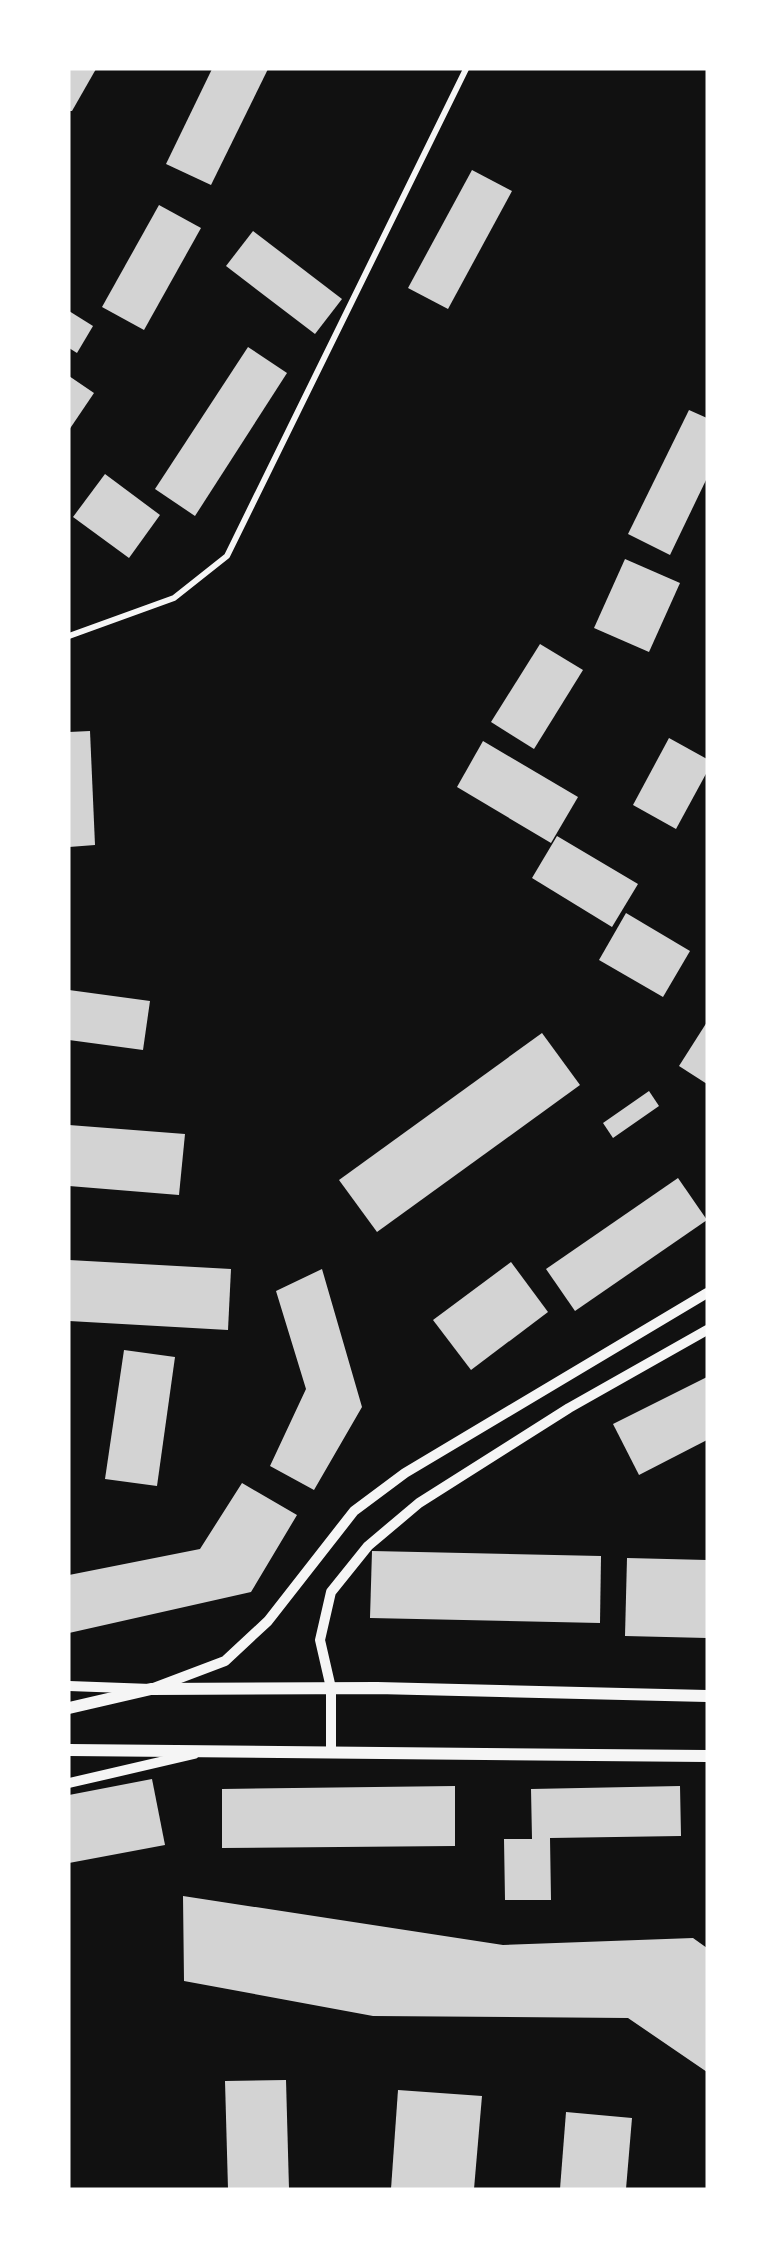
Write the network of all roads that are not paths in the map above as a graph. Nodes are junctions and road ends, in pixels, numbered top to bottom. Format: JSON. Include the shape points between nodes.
{"nodes":[{"id":1,"x":466,"y":69,"type":"edge"},
{"id":2,"x":69,"y":636,"type":"edge"},
{"id":3,"x":707,"y":1293,"type":"edge"},
{"id":4,"x":707,"y":1330,"type":"edge"},
{"id":5,"x":69,"y":1686,"type":"edge"},
{"id":6,"x":331,"y":1688,"type":"junction"},
{"id":7,"x":151,"y":1689,"type":"junction"},
{"id":8,"x":707,"y":1696,"type":"edge"},
{"id":9,"x":69,"y":1708,"type":"edge"},
{"id":10,"x":69,"y":1750,"type":"edge"},
{"id":11,"x":206,"y":1751,"type":"junction"},
{"id":12,"x":331,"y":1752,"type":"junction"},
{"id":13,"x":707,"y":1756,"type":"edge"},
{"id":14,"x":69,"y":1783,"type":"edge"}],
"edges":[{"from":1,"to":2,"type":"street","via":[[227,556],[174,598]]},
{"from":3,"to":7,"type":"street","via":[[405,1473],[354,1511],[268,1621],[225,1661]]},
{"from":4,"to":6,"type":"street","via":[[569,1408],[418,1503],[368,1546],[331,1592],[320,1640]]},
{"from":5,"to":7,"type":"street"},
{"from":6,"to":7,"type":"main road"},
{"from":6,"to":8,"type":"main road"},
{"from":6,"to":12,"type":"street"},
{"from":7,"to":9,"type":"main road"},
{"from":10,"to":11,"type":"main road"},
{"from":11,"to":12,"type":"main road"},
{"from":11,"to":14,"type":"street"},
{"from":12,"to":13,"type":"main road"}]}
